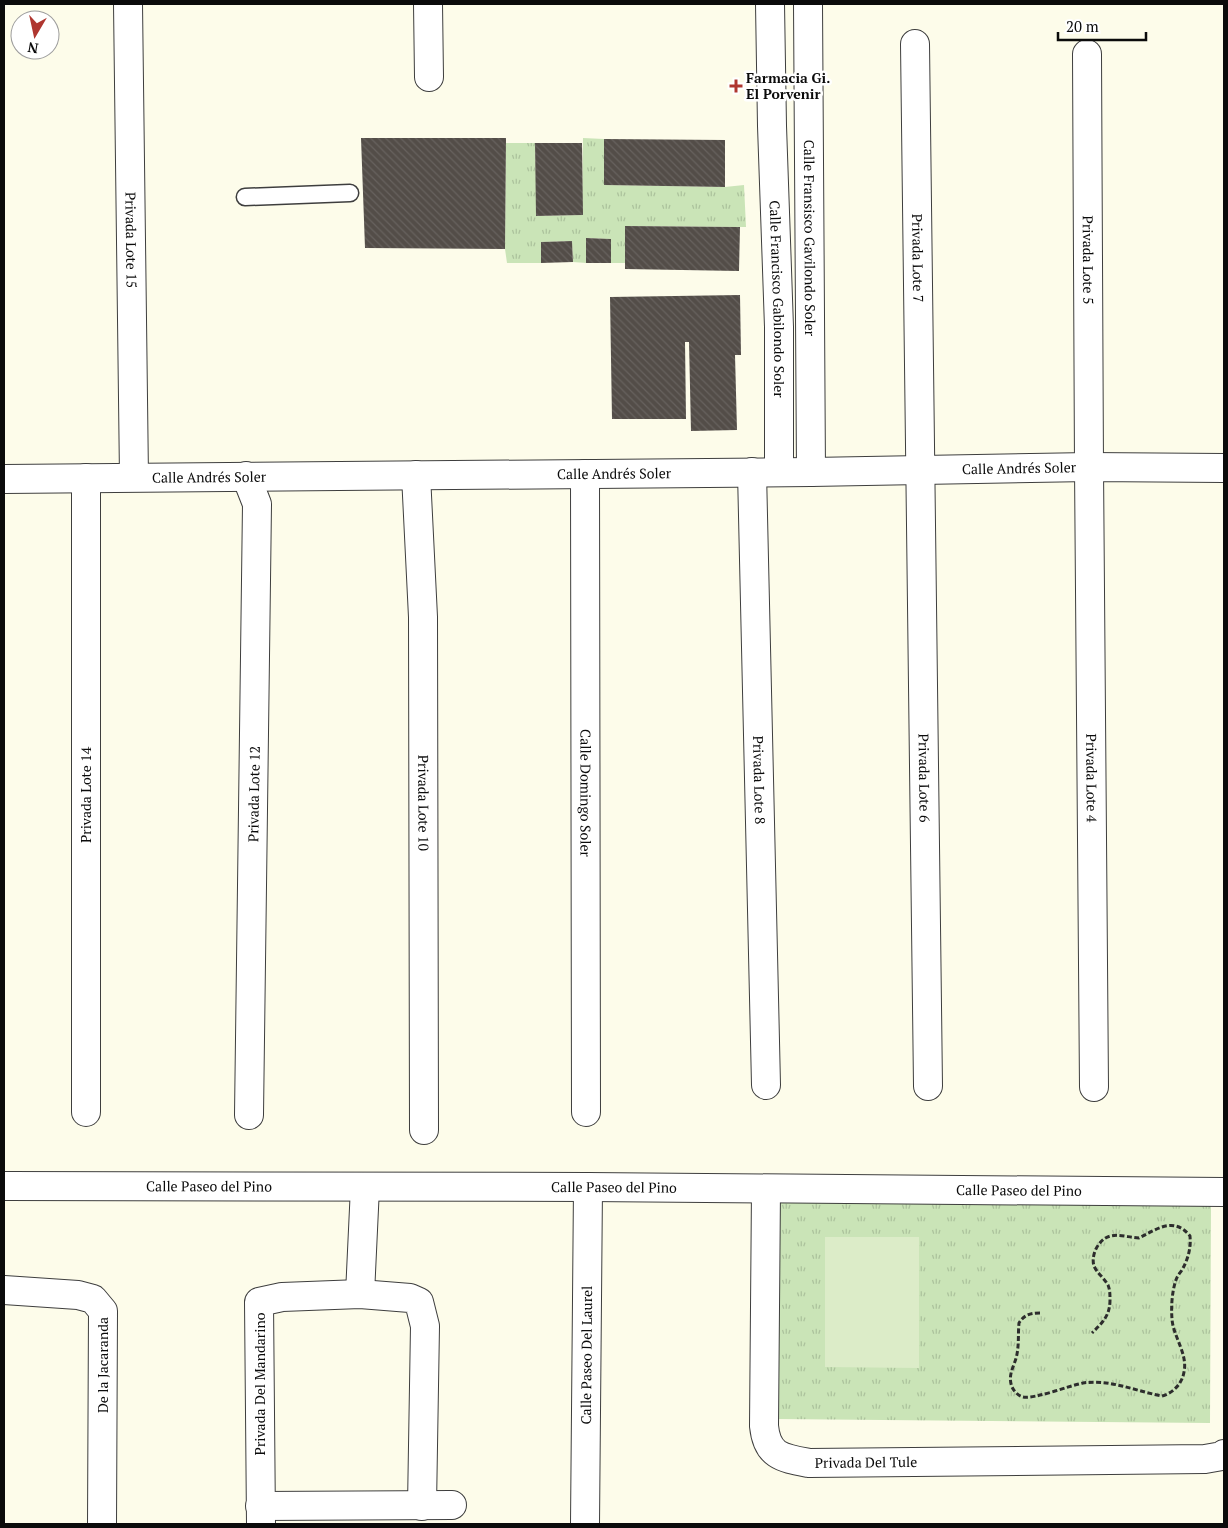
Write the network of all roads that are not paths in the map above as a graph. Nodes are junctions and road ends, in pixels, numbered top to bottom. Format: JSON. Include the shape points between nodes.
{"nodes":[{"id":1,"x":128,"y":4,"type":"edge"},
{"id":2,"x":428,"y":4,"type":"edge"},
{"id":3,"x":770,"y":4,"type":"edge"},
{"id":4,"x":808,"y":4,"type":"edge"},
{"id":5,"x":916,"y":44,"type":"dead end"},
{"id":6,"x":808,"y":48,"type":"junction"},
{"id":7,"x":770,"y":51,"type":"junction"},
{"id":8,"x":1087,"y":54,"type":"dead end"},
{"id":9,"x":429,"y":76,"type":"dead end"},
{"id":10,"x":350,"y":193,"type":"dead end"},
{"id":11,"x":245,"y":197,"type":"dead end"},
{"id":12,"x":1089,"y":467,"type":"junction"},
{"id":13,"x":1224,"y":468,"type":"edge"},
{"id":14,"x":921,"y":471,"type":"junction"},
{"id":15,"x":752,"y":472,"type":"junction"},
{"id":16,"x":779,"y":472,"type":"junction"},
{"id":17,"x":811,"y":472,"type":"junction"},
{"id":18,"x":585,"y":474,"type":"junction"},
{"id":19,"x":416,"y":475,"type":"junction"},
{"id":20,"x":246,"y":476,"type":"junction"},
{"id":21,"x":134,"y":477,"type":"junction"},
{"id":22,"x":86,"y":478,"type":"junction"},
{"id":23,"x":4,"y":479,"type":"edge"},
{"id":24,"x":766,"y":1085,"type":"dead end"},
{"id":25,"x":928,"y":1086,"type":"dead end"},
{"id":26,"x":1094,"y":1088,"type":"dead end"},
{"id":27,"x":86,"y":1112,"type":"dead end"},
{"id":28,"x":586,"y":1112,"type":"dead end"},
{"id":29,"x":250,"y":1115,"type":"dead end"},
{"id":30,"x":424,"y":1130,"type":"dead end"},
{"id":31,"x":4,"y":1186,"type":"edge"},
{"id":32,"x":366,"y":1187,"type":"junction"},
{"id":33,"x":588,"y":1187,"type":"junction"},
{"id":34,"x":766,"y":1189,"type":"junction"},
{"id":35,"x":1224,"y":1192,"type":"edge"},
{"id":36,"x":4,"y":1290,"type":"edge"},
{"id":37,"x":360,"y":1294,"type":"junction"},
{"id":38,"x":1224,"y":1454,"type":"edge"},
{"id":39,"x":452,"y":1505,"type":"dead end"},
{"id":40,"x":422,"y":1506,"type":"junction"},
{"id":41,"x":102,"y":1514,"type":"edge"},
{"id":42,"x":260,"y":1515,"type":"edge"},
{"id":43,"x":586,"y":1524,"type":"edge"}],
"edges":[{"from":1,"to":21,"type":"street","name":"Privada Lote 15"},
{"from":2,"to":9,"type":"street"},
{"from":3,"to":7,"type":"street"},
{"from":4,"to":6,"type":"street","name":"Calle Fransisco Gavilondo Soler"},
{"from":5,"to":14,"type":"street","name":"Privada Lote 7"},
{"from":6,"to":7,"type":"street"},
{"from":6,"to":17,"type":"street","name":"Calle Fransisco Gavilondo Soler"},
{"from":7,"to":16,"type":"street","name":"Calle Francisco Gabilondo Soler","via":[[780,327]]},
{"from":8,"to":12,"type":"street","name":"Privada Lote 5"},
{"from":10,"to":11,"type":"lane"},
{"from":12,"to":13,"type":"street","name":"Calle Andrés Soler"},
{"from":12,"to":14,"type":"street","name":"Calle Andrés Soler"},
{"from":12,"to":26,"type":"street","name":"Privada Lote 4"},
{"from":14,"to":17,"type":"street","name":"Calle Andrés Soler"},
{"from":14,"to":25,"type":"street","name":"Privada Lote 6"},
{"from":15,"to":16,"type":"street","name":"Calle Andrés Soler"},
{"from":15,"to":18,"type":"street","name":"Calle Andrés Soler"},
{"from":15,"to":24,"type":"street","name":"Privada Lote 8"},
{"from":16,"to":17,"type":"street","name":"Calle Andrés Soler"},
{"from":18,"to":19,"type":"street","name":"Calle Andrés Soler"},
{"from":18,"to":28,"type":"street","name":"Calle Domingo Soler"},
{"from":19,"to":20,"type":"street","name":"Calle Andrés Soler"},
{"from":19,"to":30,"type":"street","name":"Privada Lote 10","via":[[423,617]]},
{"from":20,"to":21,"type":"street","name":"Calle Andrés Soler"},
{"from":20,"to":29,"type":"street","name":"Privada Lote 12","via":[[257,504]]},
{"from":21,"to":22,"type":"street","name":"Calle Andrés Soler"},
{"from":22,"to":23,"type":"street","name":"Calle Andrés Soler"},
{"from":22,"to":27,"type":"street","name":"Privada Lote 14"},
{"from":31,"to":32,"type":"street","name":"Calle Paseo del Pino"},
{"from":32,"to":33,"type":"street","name":"Calle Paseo del Pino"},
{"from":32,"to":37,"type":"street"},
{"from":33,"to":34,"type":"street","name":"Calle Paseo del Pino"},
{"from":33,"to":43,"type":"street","name":"Calle Paseo Del Laurel"},
{"from":34,"to":35,"type":"street","name":"Calle Paseo del Pino"},
{"from":34,"to":38,"type":"street","name":"Privada Del Tule","via":[[765,1440],[771,1449],[787,1459],[809,1463],[1205,1459]]},
{"from":36,"to":41,"type":"street","name":"De la Jacaranda","via":[[78,1295],[92,1299],[103,1311]]},
{"from":37,"to":40,"type":"street","name":"Privada Del Mandarino","via":[[410,1298],[419,1302],[422,1310],[425,1326]]},
{"from":37,"to":42,"type":"street","name":"Privada Del Mandarino","via":[[282,1297],[259,1302]]},
{"from":39,"to":40,"type":"street","name":"Privada Del Mandarino"},
{"from":40,"to":42,"type":"street","name":"Privada Del Mandarino"}]}
